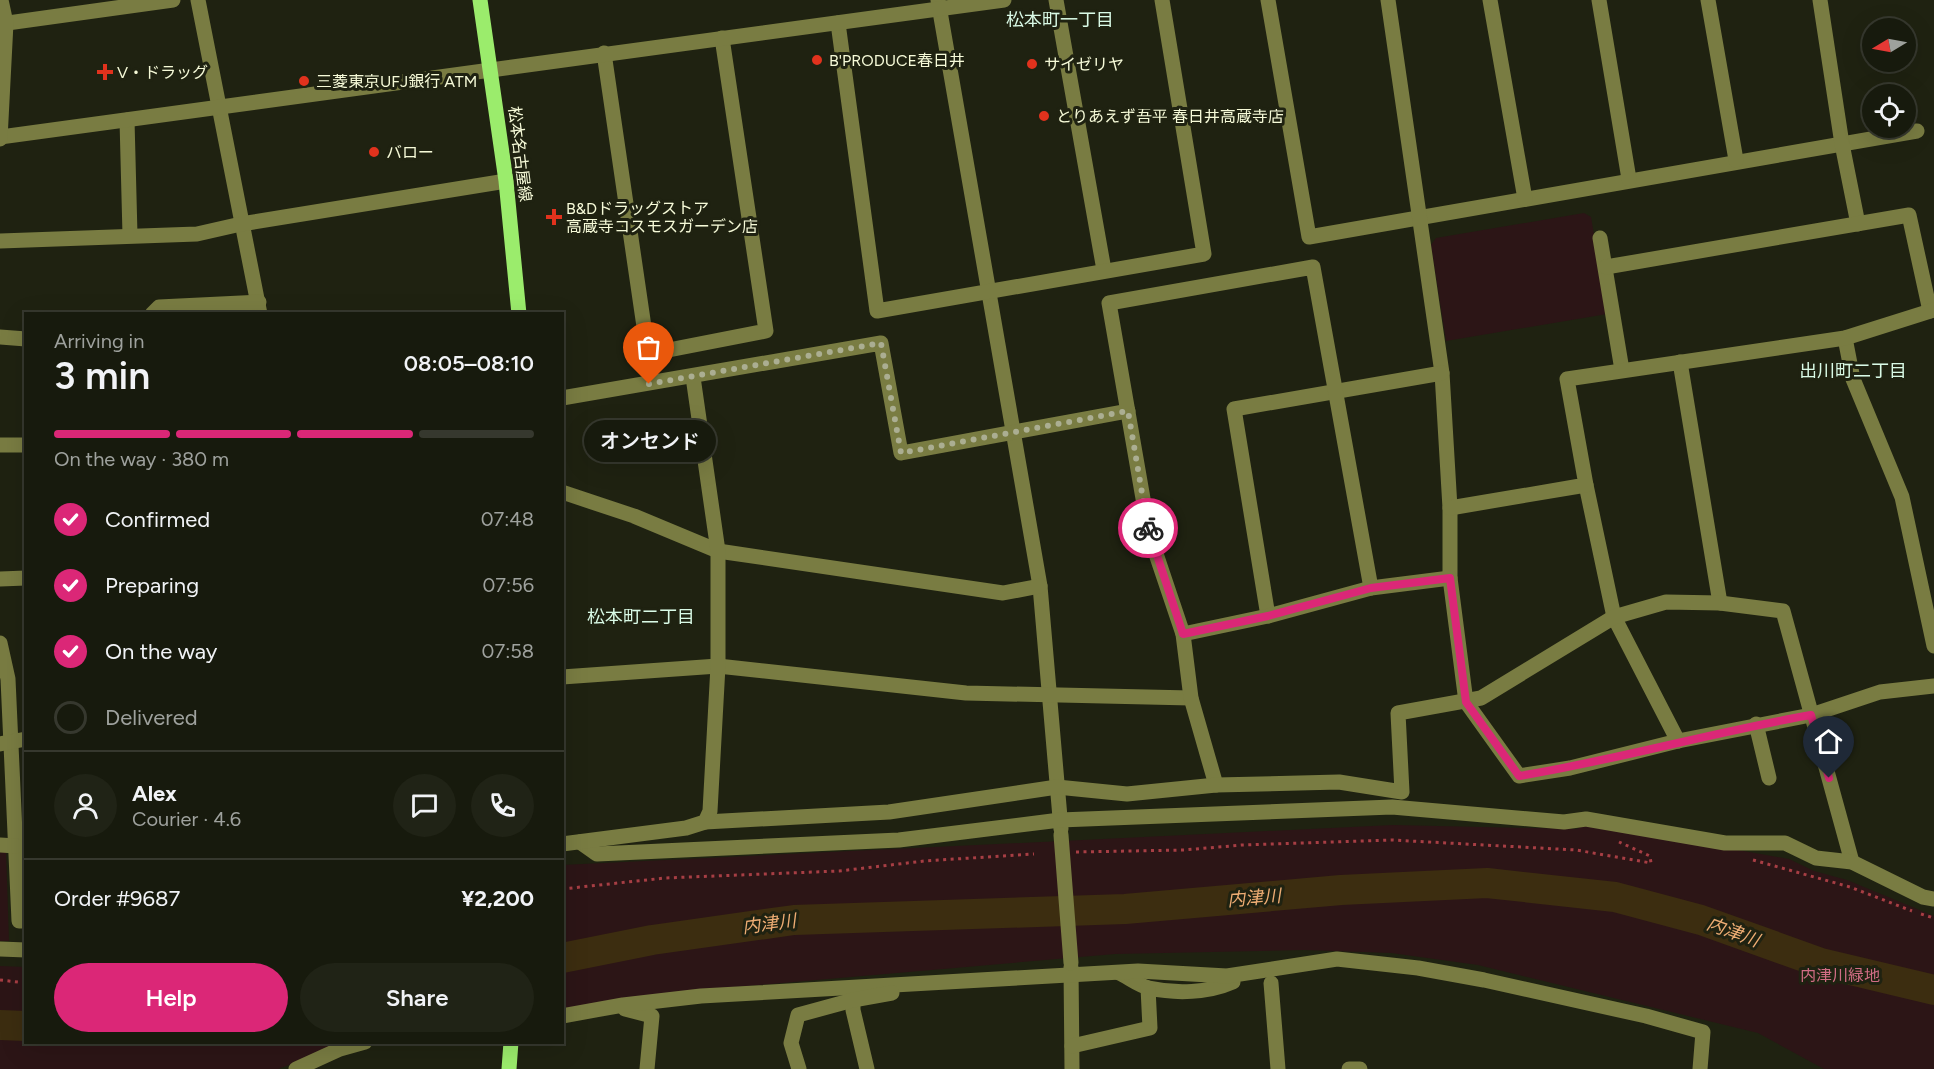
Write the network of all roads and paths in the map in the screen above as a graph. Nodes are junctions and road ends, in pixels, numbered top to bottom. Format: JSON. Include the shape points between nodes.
{"nodes":[{"id":1,"x":1,"y":0,"type":"edge"},
{"id":2,"x":174,"y":0,"type":"edge"},
{"id":3,"x":198,"y":0,"type":"edge"},
{"id":4,"x":480,"y":0,"type":"edge"},
{"id":5,"x":1004,"y":0,"type":"edge"},
{"id":6,"x":1056,"y":0,"type":"edge"},
{"id":7,"x":1162,"y":0,"type":"edge"},
{"id":8,"x":1268,"y":0,"type":"edge"},
{"id":9,"x":1388,"y":0,"type":"edge"},
{"id":10,"x":1490,"y":0,"type":"edge"},
{"id":11,"x":1599,"y":0,"type":"edge"},
{"id":12,"x":1708,"y":0,"type":"edge"},
{"id":13,"x":1820,"y":0,"type":"edge"},
{"id":14,"x":938,"y":4,"type":"edge"},
{"id":15,"x":3,"y":23,"type":"edge"},
{"id":16,"x":838,"y":23,"type":"junction"},
{"id":17,"x":722,"y":38,"type":"junction"},
{"id":18,"x":604,"y":53,"type":"junction"},
{"id":19,"x":491,"y":69,"type":"junction"},
{"id":20,"x":219,"y":108,"type":"junction"},
{"id":21,"x":127,"y":120,"type":"junction"},
{"id":22,"x":1917,"y":131,"type":"dead end"},
{"id":23,"x":0,"y":138,"type":"edge"},
{"id":24,"x":1842,"y":144,"type":"junction"},
{"id":25,"x":1736,"y":160,"type":"junction"},
{"id":26,"x":1629,"y":179,"type":"junction"},
{"id":27,"x":506,"y":181,"type":"junction"},
{"id":28,"x":1525,"y":199,"type":"junction"},
{"id":29,"x":1420,"y":218,"type":"junction"},
{"id":30,"x":241,"y":224,"type":"junction"},
{"id":31,"x":1858,"y":224,"type":"junction"},
{"id":32,"x":130,"y":235,"type":"junction"},
{"id":33,"x":1600,"y":238,"type":"dead end"},
{"id":34,"x":0,"y":241,"type":"edge"},
{"id":35,"x":1606,"y":267,"type":"junction"},
{"id":36,"x":1104,"y":270,"type":"junction"},
{"id":37,"x":989,"y":293,"type":"junction"},
{"id":38,"x":260,"y":308,"type":"edge"},
{"id":39,"x":1932,"y":311,"type":"edge"},
{"id":40,"x":154,"y":312,"type":"edge"},
{"id":41,"x":519,"y":312,"type":"edge"},
{"id":42,"x":0,"y":338,"type":"edge"},
{"id":43,"x":1845,"y":338,"type":"junction"},
{"id":44,"x":24,"y":339,"type":"edge"},
{"id":45,"x":1680,"y":362,"type":"junction"},
{"id":46,"x":1622,"y":370,"type":"junction"},
{"id":47,"x":1442,"y":373,"type":"junction"},
{"id":48,"x":693,"y":377,"type":"junction"},
{"id":49,"x":1336,"y":392,"type":"junction"},
{"id":50,"x":564,"y":398,"type":"edge"},
{"id":51,"x":1128,"y":411,"type":"junction"},
{"id":52,"x":1015,"y":434,"type":"junction"},
{"id":53,"x":0,"y":445,"type":"edge"},
{"id":54,"x":24,"y":446,"type":"edge"},
{"id":55,"x":1586,"y":485,"type":"junction"},
{"id":56,"x":564,"y":493,"type":"edge"},
{"id":57,"x":1450,"y":508,"type":"junction"},
{"id":58,"x":718,"y":551,"type":"junction"},
{"id":59,"x":24,"y":578,"type":"edge"},
{"id":60,"x":1450,"y":578,"type":"junction"},
{"id":61,"x":0,"y":579,"type":"edge"},
{"id":62,"x":1040,"y":586,"type":"junction"},
{"id":63,"x":1371,"y":588,"type":"junction"},
{"id":64,"x":1720,"y":603,"type":"junction"},
{"id":65,"x":1268,"y":616,"type":"junction"},
{"id":66,"x":1614,"y":617,"type":"junction"},
{"id":67,"x":1183,"y":634,"type":"junction"},
{"id":68,"x":0,"y":643,"type":"edge"},
{"id":69,"x":1934,"y":646,"type":"edge"},
{"id":70,"x":718,"y":666,"type":"junction"},
{"id":71,"x":564,"y":677,"type":"edge"},
{"id":72,"x":1934,"y":686,"type":"edge"},
{"id":73,"x":1048,"y":694,"type":"junction"},
{"id":74,"x":1191,"y":698,"type":"junction"},
{"id":75,"x":1466,"y":702,"type":"junction"},
{"id":76,"x":1811,"y":715,"type":"junction"},
{"id":77,"x":1756,"y":724,"type":"junction"},
{"id":78,"x":1678,"y":741,"type":"junction"},
{"id":79,"x":12,"y":742,"type":"edge"},
{"id":80,"x":1769,"y":778,"type":"dead end"},
{"id":81,"x":1216,"y":785,"type":"junction"},
{"id":82,"x":1057,"y":787,"type":"junction"},
{"id":83,"x":705,"y":822,"type":"junction"},
{"id":84,"x":1061,"y":828,"type":"junction"},
{"id":85,"x":580,"y":842,"type":"junction"},
{"id":86,"x":1618,"y":842,"type":"dead end"},
{"id":87,"x":564,"y":844,"type":"edge"},
{"id":88,"x":0,"y":845,"type":"edge"},
{"id":89,"x":16,"y":846,"type":"junction"},
{"id":90,"x":1075,"y":852,"type":"dead end"},
{"id":91,"x":1034,"y":854,"type":"dead end"},
{"id":92,"x":1750,"y":860,"type":"dead end"},
{"id":93,"x":1852,"y":862,"type":"junction"},
{"id":94,"x":564,"y":889,"type":"edge"},
{"id":95,"x":1934,"y":899,"type":"edge"},
{"id":96,"x":1934,"y":918,"type":"edge"},
{"id":97,"x":24,"y":921,"type":"edge"},
{"id":98,"x":0,"y":949,"type":"edge"},
{"id":99,"x":24,"y":950,"type":"edge"},
{"id":100,"x":1291,"y":967,"type":"junction"},
{"id":101,"x":1071,"y":970,"type":"junction"},
{"id":102,"x":1119,"y":972,"type":"junction"},
{"id":103,"x":1230,"y":979,"type":"junction"},
{"id":104,"x":0,"y":980,"type":"edge"},
{"id":105,"x":1271,"y":982,"type":"junction"},
{"id":106,"x":24,"y":983,"type":"edge"},
{"id":107,"x":924,"y":983,"type":"junction"},
{"id":108,"x":1148,"y":988,"type":"junction"},
{"id":109,"x":853,"y":1000,"type":"junction"},
{"id":110,"x":623,"y":1005,"type":"junction"},
{"id":111,"x":564,"y":1016,"type":"edge"},
{"id":112,"x":359,"y":1044,"type":"edge"},
{"id":113,"x":511,"y":1044,"type":"edge"},
{"id":114,"x":1072,"y":1046,"type":"junction"},
{"id":115,"x":296,"y":1069,"type":"edge"},
{"id":116,"x":509,"y":1069,"type":"edge"},
{"id":117,"x":646,"y":1069,"type":"edge"},
{"id":118,"x":799,"y":1069,"type":"edge"},
{"id":119,"x":867,"y":1069,"type":"edge"},
{"id":120,"x":1072,"y":1069,"type":"edge"},
{"id":121,"x":1278,"y":1069,"type":"edge"},
{"id":122,"x":1349,"y":1069,"type":"edge"},
{"id":123,"x":1360,"y":1069,"type":"edge"},
{"id":124,"x":1700,"y":1069,"type":"edge"}],
"edges":[{"from":1,"to":15,"type":"street"},
{"from":2,"to":15,"type":"street"},
{"from":3,"to":20,"type":"street"},
{"from":4,"to":19,"type":"main road","name":"松本名古屋線"},
{"from":5,"to":14,"type":"street"},
{"from":6,"to":36,"type":"street"},
{"from":7,"to":36,"type":"street","via":[[1204,254]]},
{"from":8,"to":29,"type":"street","via":[[1309,237]]},
{"from":9,"to":29,"type":"street"},
{"from":10,"to":28,"type":"street"},
{"from":11,"to":26,"type":"street"},
{"from":12,"to":25,"type":"street"},
{"from":13,"to":24,"type":"street"},
{"from":14,"to":16,"type":"street"},
{"from":14,"to":37,"type":"street"},
{"from":15,"to":23,"type":"street"},
{"from":16,"to":17,"type":"street"},
{"from":16,"to":37,"type":"street","via":[[877,311]]},
{"from":17,"to":18,"type":"street"},
{"from":17,"to":18,"type":"street","via":[[766,331],[648,354]]},
{"from":18,"to":19,"type":"street"},
{"from":19,"to":20,"type":"street"},
{"from":19,"to":27,"type":"main road","name":"松本名古屋線"},
{"from":20,"to":21,"type":"street"},
{"from":20,"to":30,"type":"street"},
{"from":21,"to":23,"type":"street"},
{"from":21,"to":32,"type":"street"},
{"from":22,"to":24,"type":"street"},
{"from":24,"to":25,"type":"street"},
{"from":24,"to":31,"type":"street"},
{"from":25,"to":26,"type":"street"},
{"from":26,"to":28,"type":"street"},
{"from":27,"to":30,"type":"street"},
{"from":27,"to":41,"type":"main road","name":"松本名古屋線"},
{"from":28,"to":29,"type":"street"},
{"from":29,"to":47,"type":"street"},
{"from":30,"to":32,"type":"street","via":[[197,234]]},
{"from":30,"to":38,"type":"street"},
{"from":31,"to":35,"type":"street"},
{"from":31,"to":39,"type":"street","via":[[1909,215]]},
{"from":32,"to":34,"type":"street"},
{"from":33,"to":35,"type":"street"},
{"from":35,"to":46,"type":"street"},
{"from":36,"to":37,"type":"street"},
{"from":37,"to":52,"type":"street"},
{"from":38,"to":40,"type":"street","via":[[159,307]]},
{"from":39,"to":43,"type":"street"},
{"from":42,"to":44,"type":"street"},
{"from":43,"to":45,"type":"street"},
{"from":43,"to":69,"type":"street","via":[[1853,379],[1902,497]]},
{"from":45,"to":46,"type":"street"},
{"from":45,"to":64,"type":"street"},
{"from":46,"to":55,"type":"street","via":[[1568,379]]},
{"from":47,"to":49,"type":"street"},
{"from":47,"to":57,"type":"street"},
{"from":48,"to":50,"type":"street"},
{"from":48,"to":52,"type":"street","via":[[881,343],[901,453]]},
{"from":48,"to":58,"type":"street"},
{"from":49,"to":51,"type":"street","via":[[1313,267],[1109,303]]},
{"from":49,"to":63,"type":"street"},
{"from":49,"to":65,"type":"street","via":[[1234,409]]},
{"from":51,"to":52,"type":"street"},
{"from":51,"to":67,"type":"street","via":[[1149,534]]},
{"from":52,"to":62,"type":"street"},
{"from":53,"to":54,"type":"street"},
{"from":55,"to":57,"type":"street"},
{"from":55,"to":66,"type":"street"},
{"from":56,"to":58,"type":"street"},
{"from":57,"to":60,"type":"street"},
{"from":58,"to":62,"type":"street","via":[[1003,593]]},
{"from":58,"to":70,"type":"street"},
{"from":59,"to":61,"type":"street"},
{"from":60,"to":63,"type":"street"},
{"from":60,"to":75,"type":"street"},
{"from":62,"to":73,"type":"street"},
{"from":63,"to":65,"type":"street"},
{"from":64,"to":66,"type":"street","via":[[1666,602]]},
{"from":64,"to":76,"type":"street","via":[[1783,611]]},
{"from":65,"to":67,"type":"street"},
{"from":66,"to":75,"type":"street","via":[[1481,698]]},
{"from":66,"to":78,"type":"street"},
{"from":67,"to":74,"type":"street"},
{"from":68,"to":79,"type":"street","via":[[8,679]]},
{"from":70,"to":71,"type":"street"},
{"from":70,"to":73,"type":"street","via":[[966,693]]},
{"from":70,"to":83,"type":"street","via":[[710,811]]},
{"from":72,"to":76,"type":"street","via":[[1880,692]]},
{"from":73,"to":74,"type":"street"},
{"from":73,"to":82,"type":"street"},
{"from":74,"to":81,"type":"street"},
{"from":75,"to":78,"type":"street","via":[[1519,776],[1570,768]]},
{"from":75,"to":81,"type":"street","via":[[1398,713],[1401,792],[1339,782]]},
{"from":76,"to":77,"type":"street"},
{"from":76,"to":93,"type":"street"},
{"from":77,"to":78,"type":"street"},
{"from":77,"to":80,"type":"street"},
{"from":79,"to":89,"type":"street"},
{"from":81,"to":82,"type":"street","via":[[1127,794]]},
{"from":82,"to":83,"type":"street","via":[[888,812]]},
{"from":82,"to":84,"type":"street"},
{"from":83,"to":85,"type":"street","via":[[660,833]]},
{"from":84,"to":85,"type":"street","via":[[597,854]]},
{"from":84,"to":93,"type":"street","via":[[1392,807],[1564,822],[1586,819],[1725,843],[1785,843],[1816,858]]},
{"from":84,"to":101,"type":"street","bridge":true},
{"from":85,"to":87,"type":"street"},
{"from":86,"to":90,"type":"path","via":[[1650,856],[1651,863],[1576,850],[1392,840]]},
{"from":88,"to":89,"type":"street"},
{"from":89,"to":97,"type":"street","via":[[19,921]]},
{"from":91,"to":94,"type":"path","via":[[839,871],[665,878]]},
{"from":92,"to":96,"type":"path","via":[[1850,887]]},
{"from":93,"to":95,"type":"street"},
{"from":98,"to":99,"type":"street"},
{"from":100,"to":103,"type":"street"},
{"from":100,"to":105,"type":"street"},
{"from":100,"to":124,"type":"street","via":[[1337,959],[1418,968],[1646,1016],[1703,1032]]},
{"from":101,"to":102,"type":"street"},
{"from":101,"to":107,"type":"street"},
{"from":101,"to":114,"type":"street"},
{"from":102,"to":103,"type":"street"},
{"from":102,"to":108,"type":"street"},
{"from":103,"to":105,"type":"street"},
{"from":103,"to":108,"type":"street","via":[[1215,990]]},
{"from":104,"to":106,"type":"path"},
{"from":105,"to":121,"type":"street"},
{"from":107,"to":109,"type":"street","via":[[912,990]]},
{"from":107,"to":110,"type":"street","via":[[701,996]]},
{"from":108,"to":114,"type":"street","via":[[1150,1028]]},
{"from":109,"to":118,"type":"street","via":[[798,1015],[791,1043]]},
{"from":109,"to":119,"type":"street"},
{"from":110,"to":111,"type":"street"},
{"from":110,"to":117,"type":"street","via":[[625,1010],[652,1016]]},
{"from":112,"to":115,"type":"street"},
{"from":113,"to":116,"type":"main road"},
{"from":114,"to":120,"type":"street"},
{"from":122,"to":123,"type":"street"}]}
